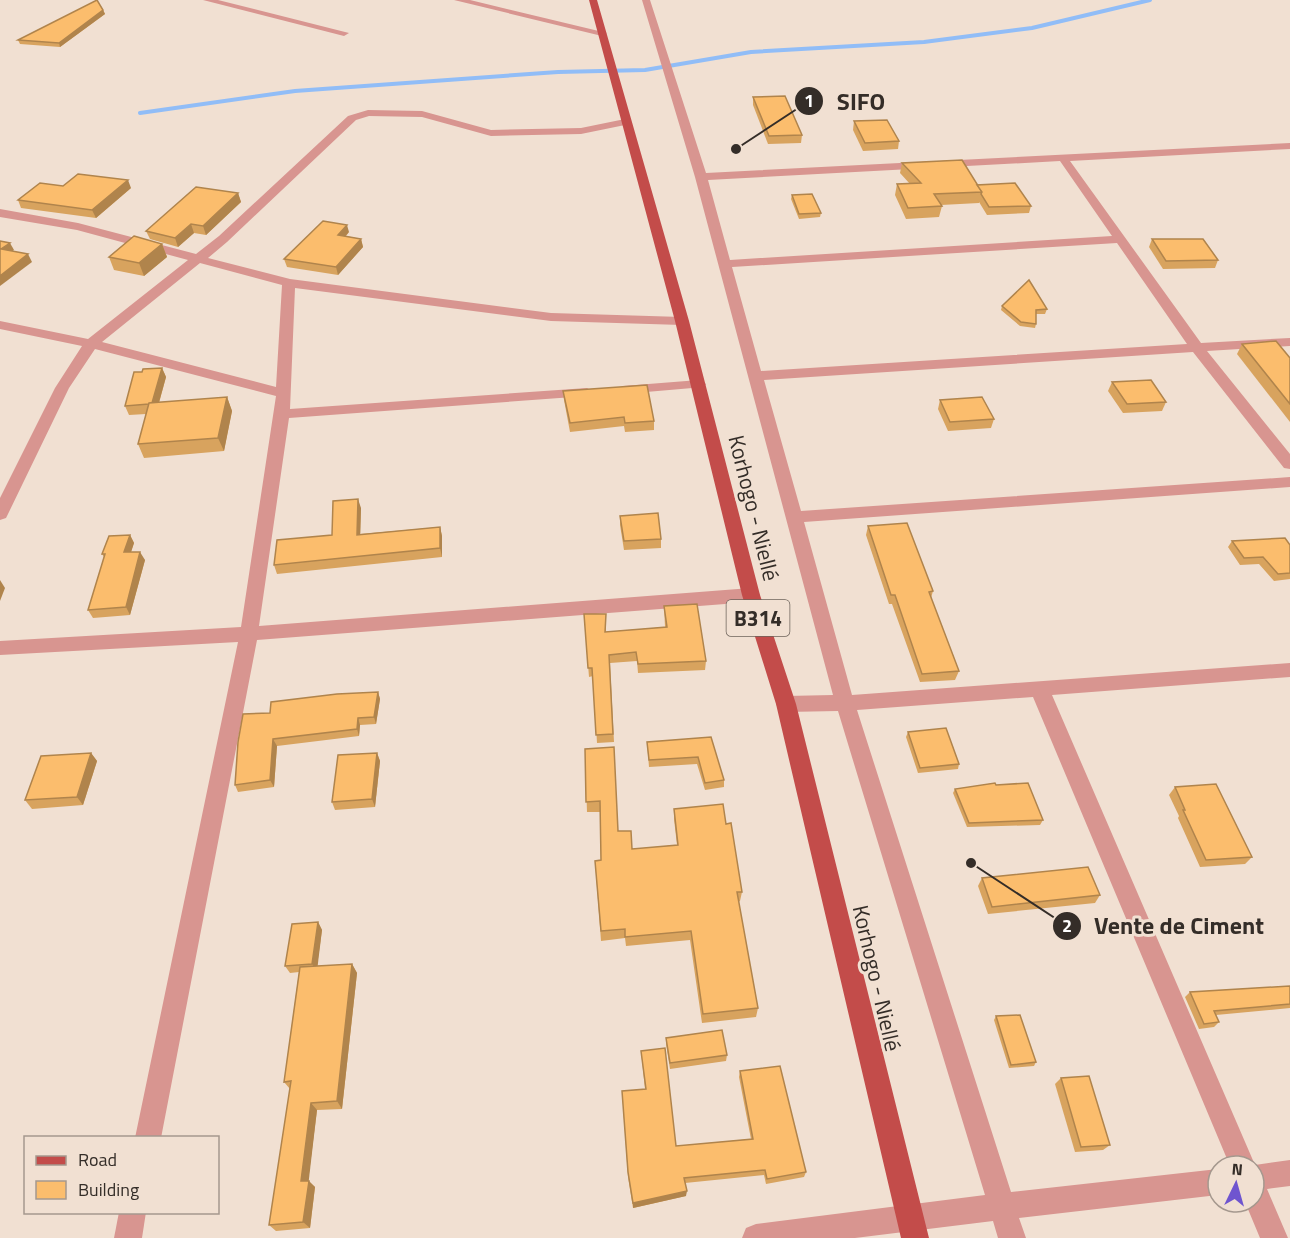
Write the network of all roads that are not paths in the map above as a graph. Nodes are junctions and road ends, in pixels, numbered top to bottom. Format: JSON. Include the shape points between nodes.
{"nodes":[{"id":1,"x":207,"y":0,"type":"edge"},
{"id":2,"x":458,"y":0,"type":"edge"},
{"id":3,"x":593,"y":0,"type":"edge"},
{"id":4,"x":646,"y":0,"type":"edge"},
{"id":5,"x":470,"y":1,"type":"edge"},
{"id":6,"x":344,"y":33,"type":"dead end"},
{"id":7,"x":602,"y":33,"type":"junction"},
{"id":8,"x":626,"y":122,"type":"junction"},
{"id":9,"x":1290,"y":146,"type":"edge"},
{"id":10,"x":1062,"y":157,"type":"junction"},
{"id":11,"x":701,"y":177,"type":"junction"},
{"id":12,"x":0,"y":213,"type":"edge"},
{"id":13,"x":1122,"y":239,"type":"junction"},
{"id":14,"x":196,"y":260,"type":"junction"},
{"id":15,"x":724,"y":264,"type":"junction"},
{"id":16,"x":289,"y":283,"type":"junction"},
{"id":17,"x":682,"y":321,"type":"junction"},
{"id":18,"x":0,"y":325,"type":"edge"},
{"id":19,"x":1290,"y":342,"type":"edge"},
{"id":20,"x":91,"y":344,"type":"junction"},
{"id":21,"x":1197,"y":348,"type":"junction"},
{"id":22,"x":754,"y":376,"type":"junction"},
{"id":23,"x":699,"y":384,"type":"junction"},
{"id":24,"x":283,"y":393,"type":"junction"},
{"id":25,"x":282,"y":414,"type":"junction"},
{"id":26,"x":1290,"y":464,"type":"edge"},
{"id":27,"x":1290,"y":482,"type":"edge"},
{"id":28,"x":0,"y":514,"type":"edge"},
{"id":29,"x":795,"y":517,"type":"junction"},
{"id":30,"x":751,"y":595,"type":"junction"},
{"id":31,"x":249,"y":634,"type":"junction"},
{"id":32,"x":0,"y":648,"type":"edge"},
{"id":33,"x":1290,"y":670,"type":"edge"},
{"id":34,"x":1039,"y":688,"type":"junction"},
{"id":35,"x":845,"y":703,"type":"junction"},
{"id":36,"x":786,"y":704,"type":"junction"},
{"id":37,"x":148,"y":1136,"type":"edge"},
{"id":38,"x":1238,"y":1154,"type":"edge"},
{"id":39,"x":1290,"y":1173,"type":"edge"},
{"id":40,"x":1266,"y":1176,"type":"edge"},
{"id":41,"x":1206,"y":1183,"type":"edge"},
{"id":42,"x":1003,"y":1208,"type":"junction"},
{"id":43,"x":133,"y":1214,"type":"edge"},
{"id":44,"x":1264,"y":1214,"type":"edge"},
{"id":45,"x":912,"y":1228,"type":"edge"},
{"id":46,"x":128,"y":1238,"type":"edge"},
{"id":47,"x":756,"y":1238,"type":"edge"},
{"id":48,"x":1012,"y":1238,"type":"edge"},
{"id":49,"x":1274,"y":1238,"type":"edge"}],
"edges":[{"from":1,"to":6,"type":"street"},
{"from":2,"to":5,"type":"street"},
{"from":3,"to":7,"type":"main road","name":"Korhogo - Niellé","number":"B314"},
{"from":4,"to":11,"type":"street"},
{"from":5,"to":7,"type":"street"},
{"from":7,"to":8,"type":"main road","name":"Korhogo - Niellé","number":"B314"},
{"from":8,"to":14,"type":"street","via":[[581,131],[491,133],[422,114],[368,113],[352,118]]},
{"from":8,"to":17,"type":"main road","name":"Korhogo - Niellé","number":"B314"},
{"from":9,"to":10,"type":"street"},
{"from":10,"to":11,"type":"street"},
{"from":10,"to":13,"type":"street"},
{"from":11,"to":15,"type":"street"},
{"from":12,"to":14,"type":"street","via":[[78,226]]},
{"from":13,"to":15,"type":"street"},
{"from":13,"to":21,"type":"street"},
{"from":14,"to":16,"type":"street"},
{"from":14,"to":20,"type":"street"},
{"from":15,"to":22,"type":"street"},
{"from":16,"to":17,"type":"street","via":[[551,317]]},
{"from":16,"to":24,"type":"street"},
{"from":17,"to":23,"type":"main road","name":"Korhogo - Niellé","number":"B314"},
{"from":18,"to":20,"type":"street"},
{"from":19,"to":21,"type":"street"},
{"from":20,"to":24,"type":"street"},
{"from":20,"to":28,"type":"street","via":[[62,388]]},
{"from":21,"to":22,"type":"street"},
{"from":21,"to":26,"type":"street"},
{"from":22,"to":29,"type":"street"},
{"from":23,"to":25,"type":"street"},
{"from":23,"to":30,"type":"main road","name":"Korhogo - Niellé","number":"B314"},
{"from":24,"to":25,"type":"street"},
{"from":25,"to":31,"type":"street"},
{"from":27,"to":29,"type":"street"},
{"from":29,"to":35,"type":"street"},
{"from":30,"to":31,"type":"street"},
{"from":30,"to":36,"type":"main road","name":"Korhogo - Niellé","number":"B314"},
{"from":31,"to":32,"type":"street"},
{"from":31,"to":37,"type":"street"},
{"from":33,"to":34,"type":"street"},
{"from":34,"to":35,"type":"street"},
{"from":34,"to":38,"type":"street"},
{"from":35,"to":36,"type":"street"},
{"from":35,"to":42,"type":"street"},
{"from":36,"to":45,"type":"main road","name":"Korhogo - Niellé","number":"B314"},
{"from":39,"to":40,"type":"street"},
{"from":41,"to":42,"type":"street"},
{"from":42,"to":45,"type":"street"},
{"from":42,"to":48,"type":"street"},
{"from":43,"to":46,"type":"street"},
{"from":44,"to":49,"type":"street"},
{"from":45,"to":47,"type":"street"}]}
